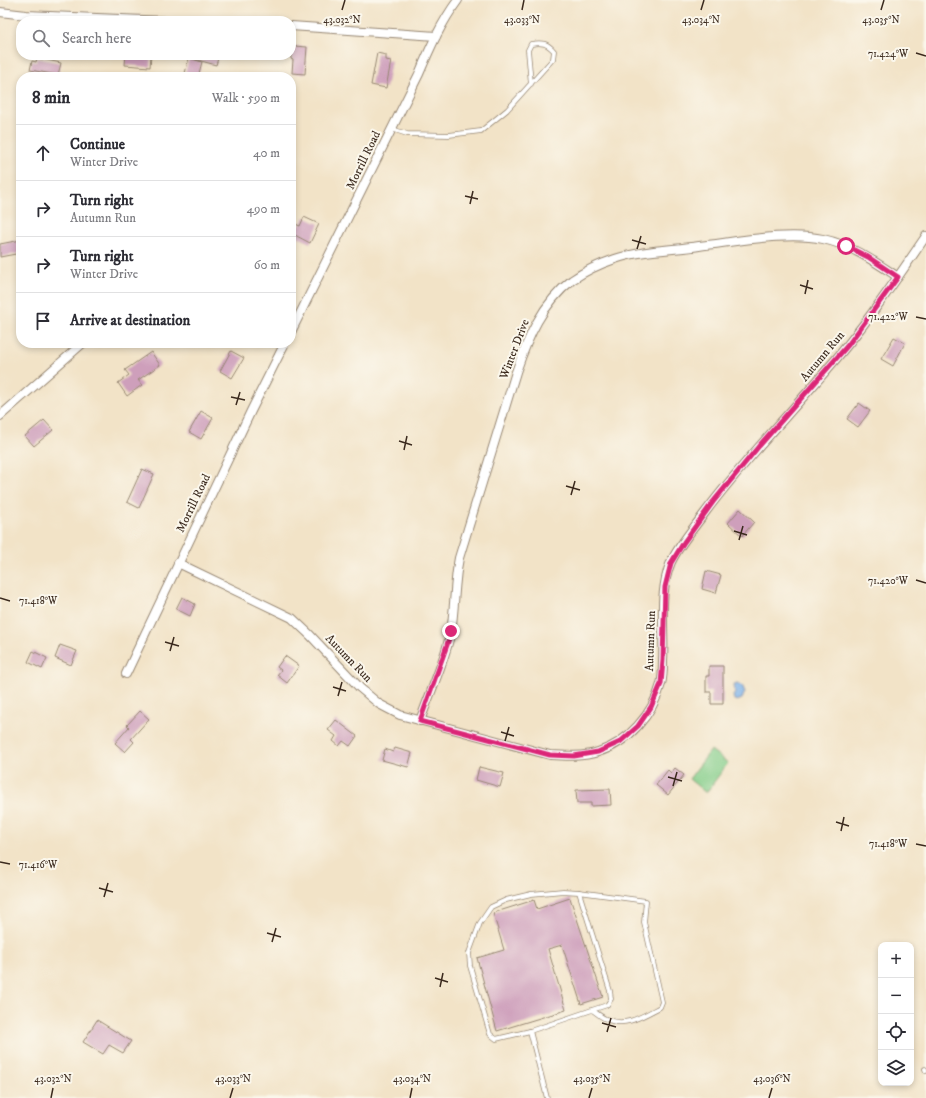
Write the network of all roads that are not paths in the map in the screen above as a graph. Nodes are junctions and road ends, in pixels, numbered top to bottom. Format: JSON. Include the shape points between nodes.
{"nodes":[{"id":1,"x":458,"y":0,"type":"edge"},
{"id":2,"x":0,"y":12,"type":"edge"},
{"id":3,"x":50,"y":16,"type":"edge"},
{"id":4,"x":296,"y":26,"type":"edge"},
{"id":5,"x":436,"y":36,"type":"junction"},
{"id":6,"x":531,"y":84,"type":"junction"},
{"id":7,"x":392,"y":129,"type":"junction"},
{"id":8,"x":926,"y":236,"type":"edge"},
{"id":9,"x":898,"y":277,"type":"junction"},
{"id":10,"x":296,"y":316,"type":"edge"},
{"id":11,"x":77,"y":348,"type":"edge"},
{"id":12,"x":282,"y":348,"type":"edge"},
{"id":13,"x":0,"y":416,"type":"edge"},
{"id":14,"x":178,"y":563,"type":"junction"},
{"id":15,"x":126,"y":674,"type":"dead end"},
{"id":16,"x":420,"y":721,"type":"junction"},
{"id":17,"x":579,"y":892,"type":"junction"},
{"id":18,"x":592,"y":1010,"type":"junction"},
{"id":19,"x":530,"y":1031,"type":"junction"},
{"id":20,"x":547,"y":1098,"type":"edge"}],
"edges":[{"from":1,"to":5,"type":"street","name":"Morrill Road"},
{"from":2,"to":3,"type":"street"},
{"from":4,"to":5,"type":"street"},
{"from":5,"to":7,"type":"street","name":"Morrill Road"},
{"from":6,"to":6,"type":"lane","via":[[553,59],[554,51],[548,44],[531,44],[528,50]]},
{"from":6,"to":7,"type":"lane","via":[[507,110],[481,131],[449,135],[407,134]]},
{"from":7,"to":10,"type":"street","name":"Morrill Road"},
{"from":8,"to":9,"type":"street","name":"Autumn Run"},
{"from":9,"to":16,"type":"street","name":"Autumn Run","via":[[848,345],[713,502],[671,563],[665,587],[661,684],[651,707],[638,726],[620,742],[598,752],[574,756],[550,755]]},
{"from":9,"to":16,"type":"street","name":"Winter Drive","via":[[846,246],[798,236],[773,237],[640,253],[616,259],[594,267],[572,280],[554,296],[540,316],[516,372],[459,558],[451,631]]},
{"from":11,"to":13,"type":"street"},
{"from":12,"to":14,"type":"street","name":"Morrill Road"},
{"from":14,"to":15,"type":"street","name":"Morrill Road"},
{"from":14,"to":16,"type":"street","name":"Autumn Run","via":[[292,618],[379,704],[400,715]]},
{"from":17,"to":18,"type":"lane","via":[[611,999],[607,1005]]},
{"from":17,"to":18,"type":"lane","via":[[646,902],[644,922],[662,1002],[660,1008],[625,1023],[606,1019]]},
{"from":17,"to":19,"type":"lane","via":[[531,894],[506,900],[491,907],[473,939],[469,953],[470,966],[490,1034],[496,1039]]},
{"from":18,"to":19,"type":"lane"},
{"from":19,"to":20,"type":"lane"}]}
